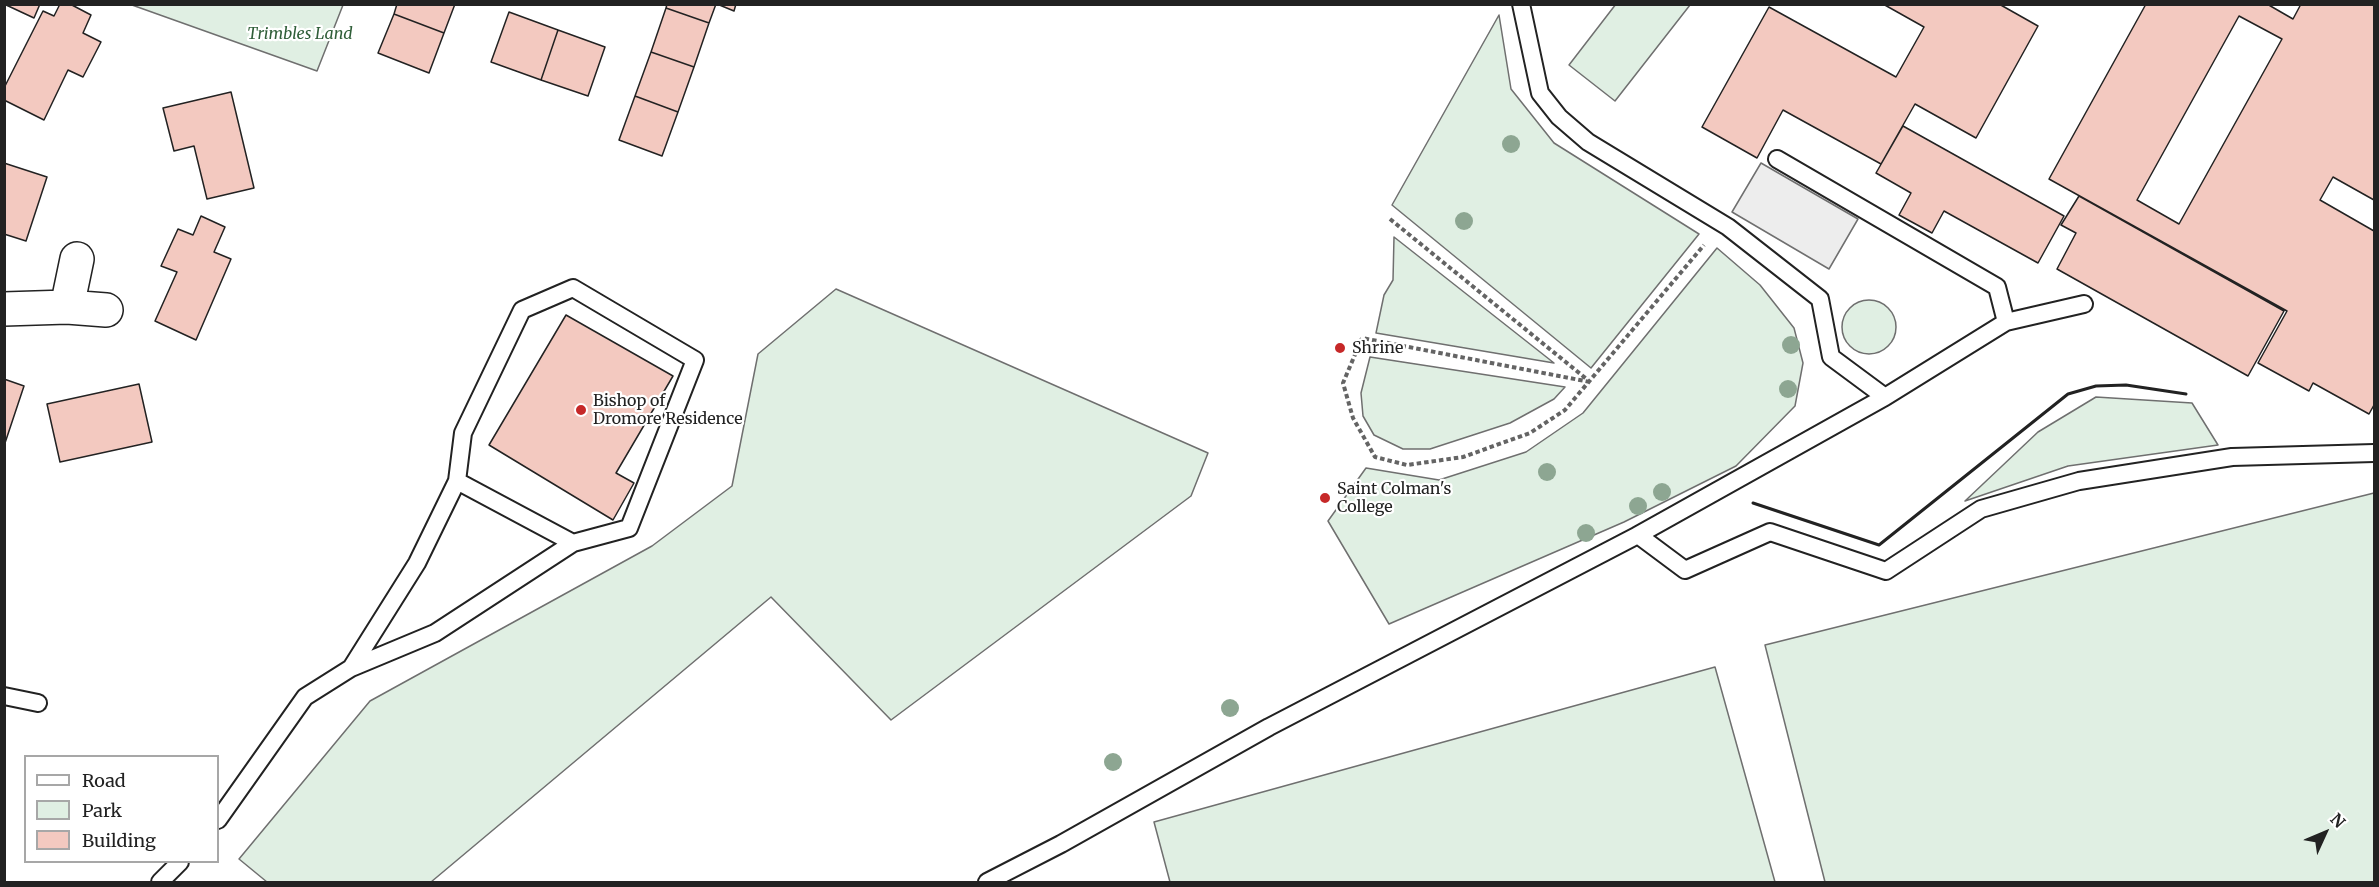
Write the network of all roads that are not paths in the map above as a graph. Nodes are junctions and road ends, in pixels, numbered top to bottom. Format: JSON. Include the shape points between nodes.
{"nodes":[{"id":1,"x":1521,"y":4,"type":"edge"},
{"id":2,"x":1777,"y":159,"type":"dead end"},
{"id":3,"x":77,"y":259,"type":"dead end"},
{"id":4,"x":2084,"y":304,"type":"dead end"},
{"id":5,"x":67,"y":307,"type":"junction"},
{"id":6,"x":4,"y":309,"type":"edge"},
{"id":7,"x":106,"y":310,"type":"dead end"},
{"id":8,"x":2006,"y":322,"type":"junction"},
{"id":9,"x":1885,"y":397,"type":"junction"},
{"id":10,"x":2374,"y":453,"type":"edge"},
{"id":11,"x":457,"y":481,"type":"junction"},
{"id":12,"x":1638,"y":536,"type":"junction"},
{"id":13,"x":573,"y":543,"type":"junction"},
{"id":14,"x":351,"y":668,"type":"junction"},
{"id":15,"x":4,"y":696,"type":"edge"},
{"id":16,"x":38,"y":703,"type":"dead end"},
{"id":17,"x":219,"y":819,"type":"edge"},
{"id":18,"x":178,"y":863,"type":"edge"},
{"id":19,"x":160,"y":882,"type":"edge"},
{"id":20,"x":987,"y":882,"type":"edge"}],
"edges":[{"from":1,"to":9,"type":"lane","via":[[1540,93],[1559,117],[1588,142],[1722,224],[1820,299],[1831,357]]},
{"from":2,"to":8,"type":"lane","via":[[1997,287]]},
{"from":3,"to":5,"type":"street"},
{"from":4,"to":8,"type":"lane"},
{"from":5,"to":6,"type":"street"},
{"from":5,"to":7,"type":"street"},
{"from":8,"to":9,"type":"lane"},
{"from":9,"to":12,"type":"lane"},
{"from":10,"to":12,"type":"lane","via":[[2232,458],[2079,481],[1980,509],[1886,571],[1770,532],[1685,570]]},
{"from":11,"to":13,"type":"lane"},
{"from":11,"to":13,"type":"lane","via":[[463,433],[522,310],[573,288],[695,360],[629,528]]},
{"from":11,"to":14,"type":"lane","via":[[417,563]]},
{"from":12,"to":20,"type":"lane","via":[[1269,727]]},
{"from":13,"to":14,"type":"lane","via":[[435,633]]},
{"from":14,"to":17,"type":"lane","via":[[305,696]]},
{"from":15,"to":16,"type":"lane"},
{"from":18,"to":19,"type":"lane"}]}
